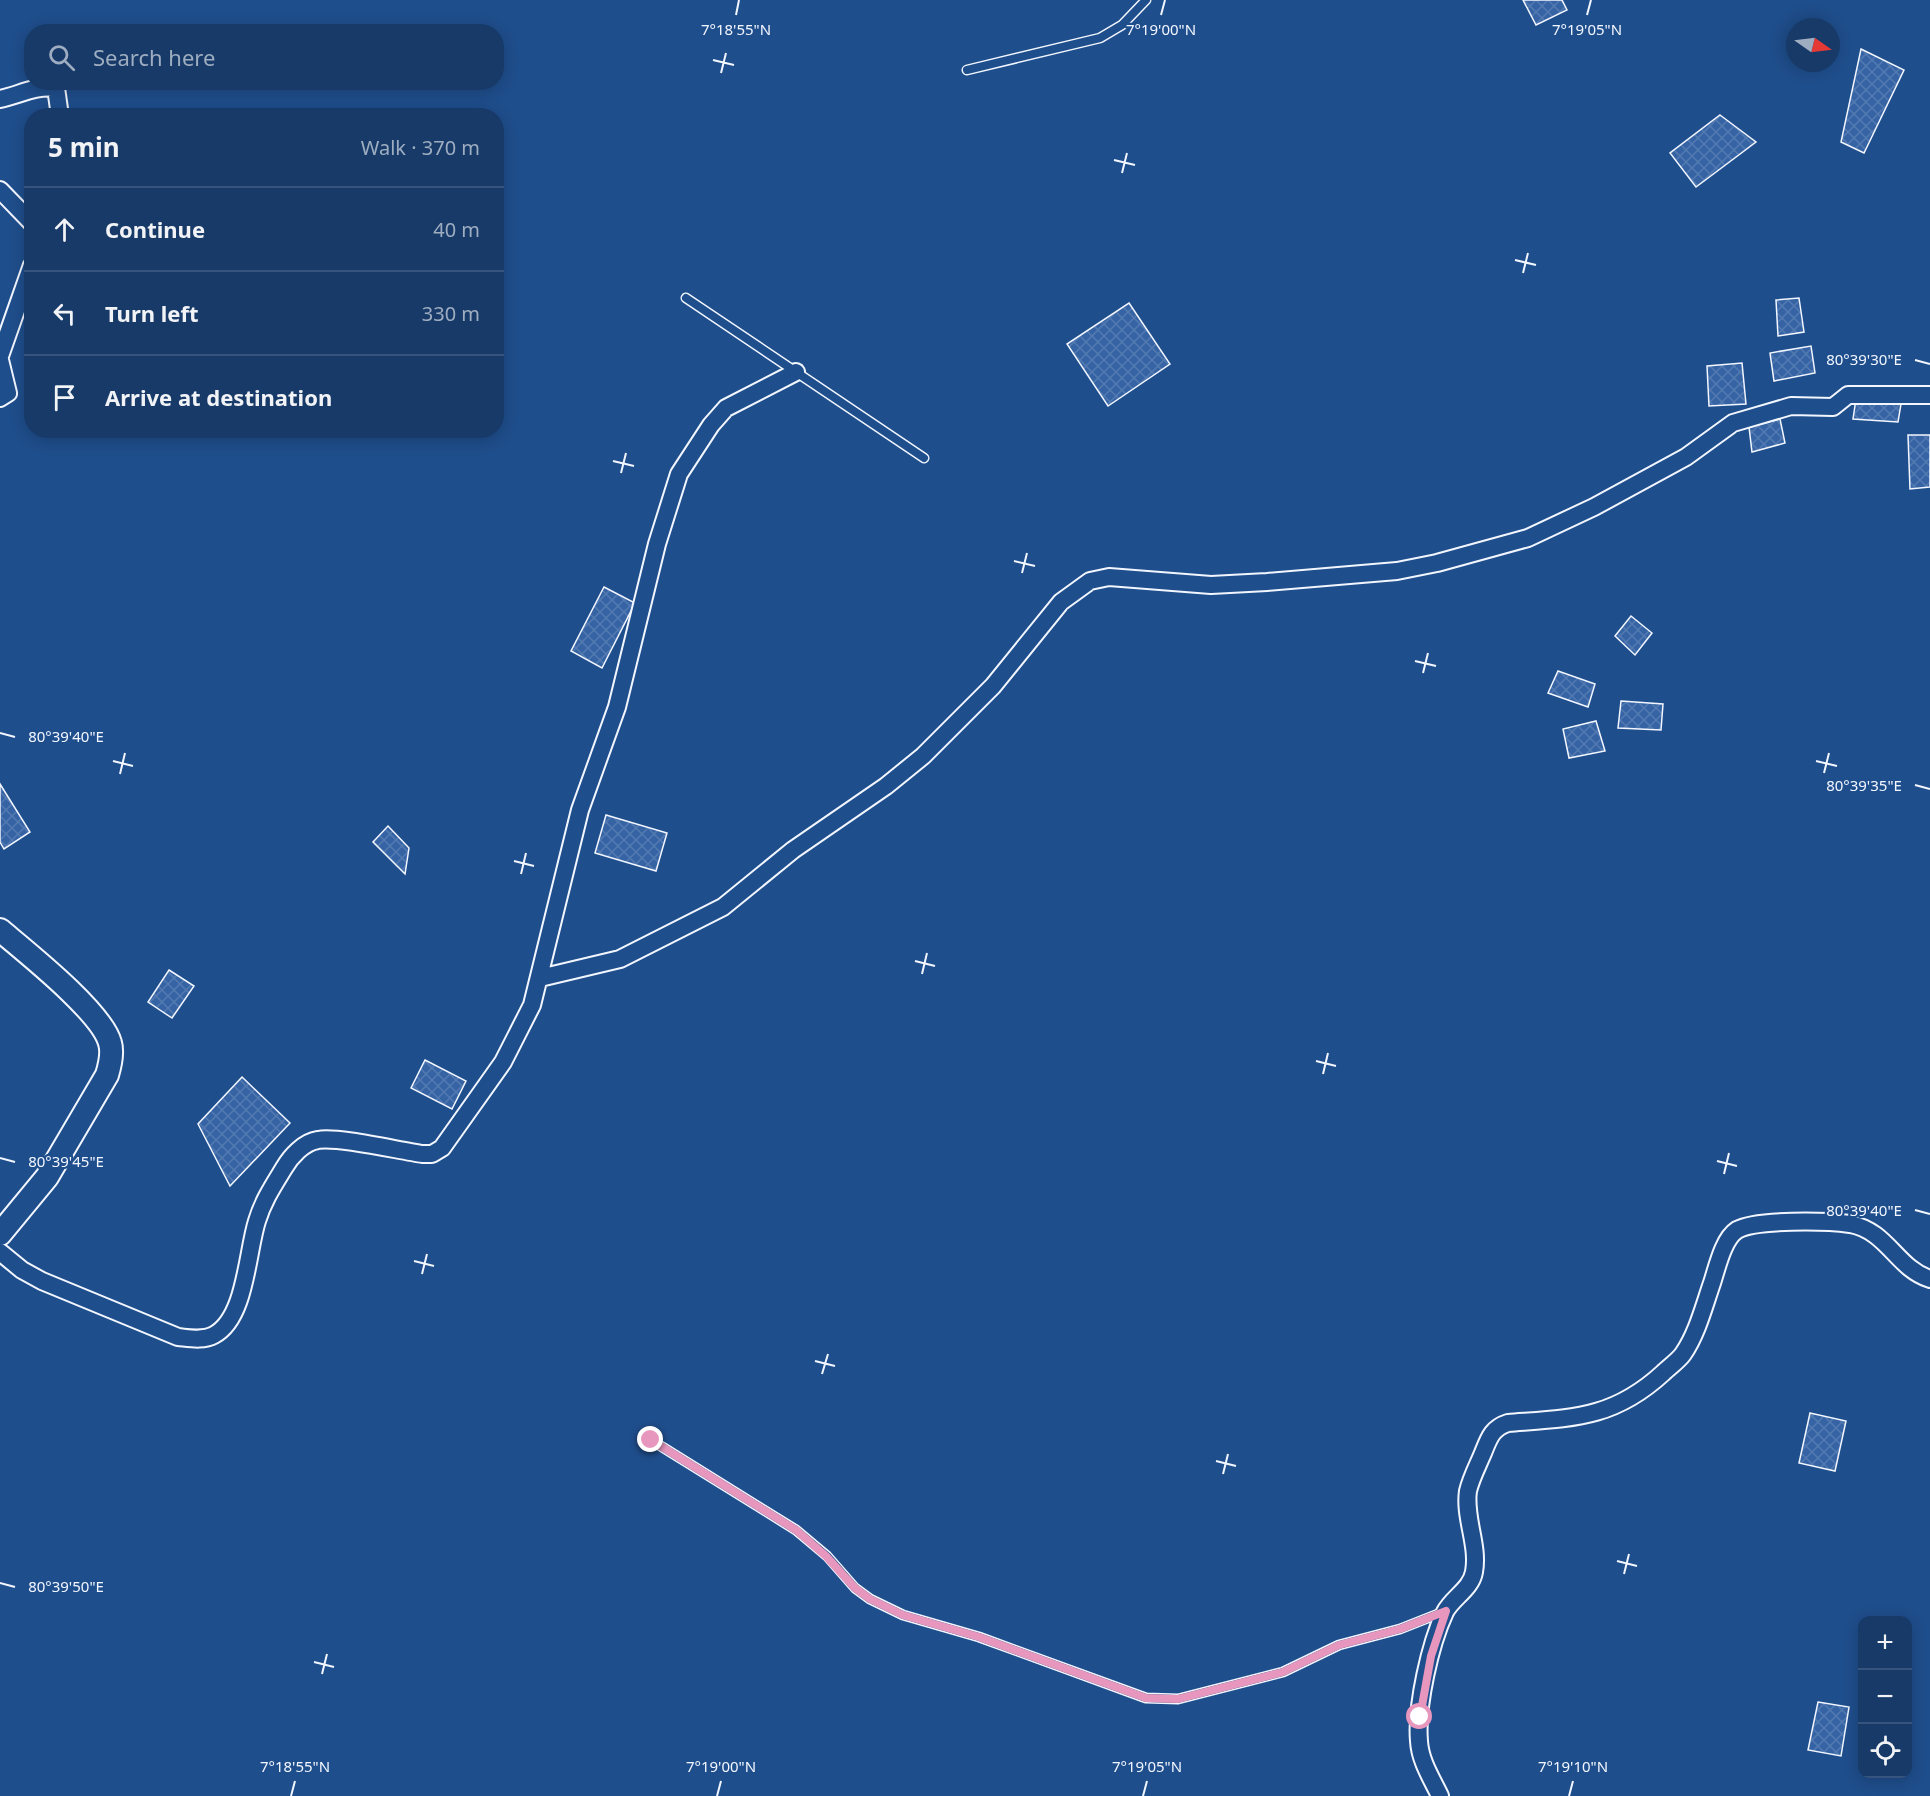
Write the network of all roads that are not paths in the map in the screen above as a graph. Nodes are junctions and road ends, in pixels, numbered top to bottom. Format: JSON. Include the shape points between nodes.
{"nodes":[{"id":1,"x":1146,"y":0,"type":"edge"},
{"id":2,"x":967,"y":70,"type":"dead end"},
{"id":3,"x":29,"y":90,"type":"edge"},
{"id":4,"x":56,"y":90,"type":"edge"},
{"id":5,"x":0,"y":99,"type":"edge"},
{"id":6,"x":59,"y":108,"type":"edge"},
{"id":7,"x":0,"y":190,"type":"edge"},
{"id":8,"x":24,"y":215,"type":"edge"},
{"id":9,"x":24,"y":288,"type":"edge"},
{"id":10,"x":686,"y":298,"type":"dead end"},
{"id":11,"x":0,"y":358,"type":"edge"},
{"id":12,"x":796,"y":372,"type":"junction"},
{"id":13,"x":1930,"y":395,"type":"edge"},
{"id":14,"x":0,"y":398,"type":"edge"},
{"id":15,"x":924,"y":458,"type":"dead end"},
{"id":16,"x":0,"y":930,"type":"edge"},
{"id":17,"x":540,"y":978,"type":"junction"},
{"id":18,"x":0,"y":1234,"type":"edge"},
{"id":19,"x":0,"y":1252,"type":"edge"},
{"id":20,"x":1930,"y":1279,"type":"edge"},
{"id":21,"x":651,"y":1440,"type":"dead end"},
{"id":22,"x":1446,"y":1611,"type":"junction"},
{"id":23,"x":1440,"y":1796,"type":"edge"}],
"edges":[{"from":1,"to":2,"type":"lane","via":[[1122,25],[1100,38]]},
{"from":3,"to":5,"type":"street"},
{"from":4,"to":6,"type":"street"},
{"from":7,"to":8,"type":"street"},
{"from":9,"to":11,"type":"street"},
{"from":10,"to":12,"type":"lane"},
{"from":11,"to":14,"type":"street","via":[[8,393]]},
{"from":12,"to":15,"type":"lane"},
{"from":12,"to":17,"type":"street","via":[[726,408],[679,474],[657,544],[620,696],[580,810]]},
{"from":13,"to":17,"type":"street","via":[[1848,395],[1833,407],[1791,406],[1761,413],[1733,423],[1686,457],[1528,538],[1437,563],[1397,571],[1267,582],[1211,585],[1109,577],[1090,582],[1061,602],[993,686],[923,756],[793,850],[723,907],[620,959]]},
{"from":16,"to":18,"type":"street","via":[[47,968],[102,1026],[111,1043],[107,1075],[46,1177]]},
{"from":17,"to":19,"type":"street","via":[[521,1030],[503,1062],[442,1148],[423,1154],[324,1139],[306,1144],[288,1162],[265,1198],[256,1223],[239,1300],[226,1324],[214,1335],[198,1339],[178,1337],[42,1281]]},
{"from":20,"to":22,"type":"street","via":[[1917,1275],[1878,1234],[1851,1224],[1809,1221],[1750,1226],[1736,1231],[1727,1243],[1683,1354],[1648,1387],[1617,1407],[1572,1418],[1508,1423],[1490,1434],[1468,1490],[1476,1559],[1473,1576]]},
{"from":21,"to":22,"type":"lane","via":[[796,1530],[870,1599],[903,1615],[979,1637],[1140,1697],[1178,1699],[1276,1674],[1339,1645],[1400,1629]]},
{"from":22,"to":23,"type":"street","via":[[1426,1682],[1419,1742]]}]}
